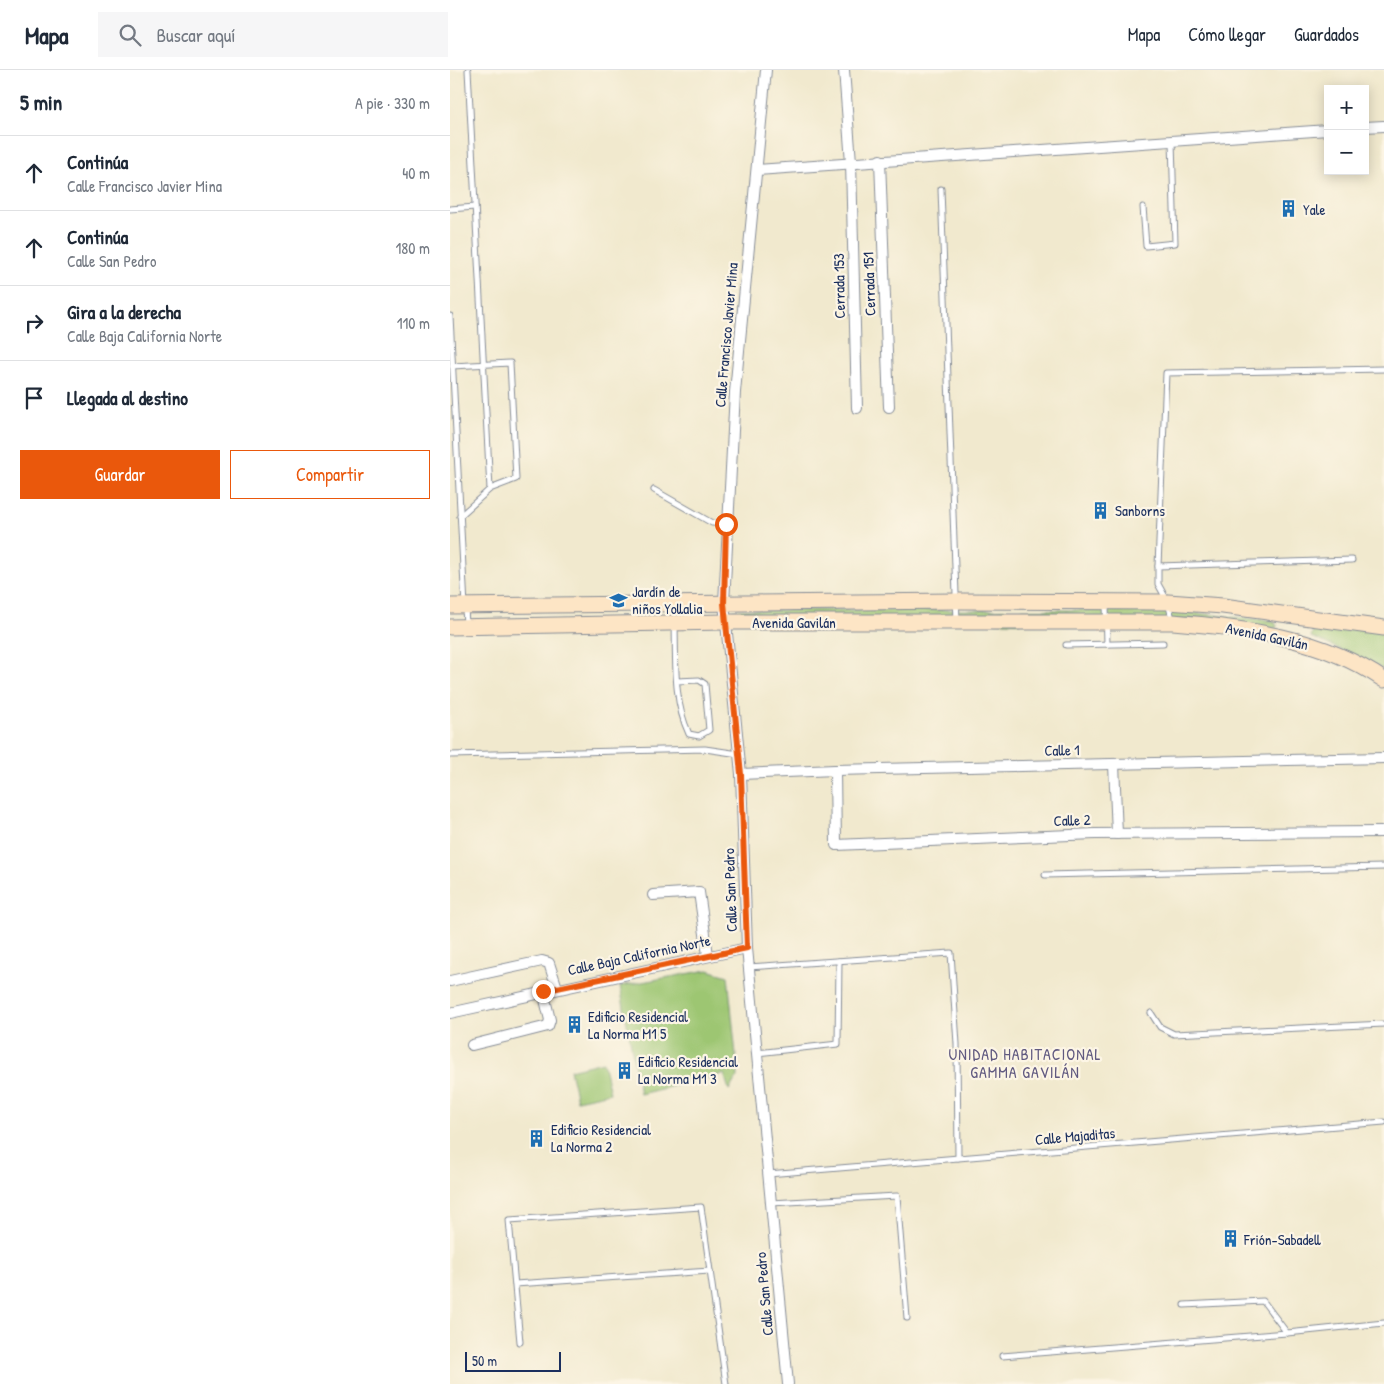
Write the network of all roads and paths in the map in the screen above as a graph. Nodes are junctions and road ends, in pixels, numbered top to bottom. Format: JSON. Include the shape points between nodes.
{"nodes":[{"id":1,"x":468,"y":70,"type":"edge"},
{"id":2,"x":766,"y":70,"type":"edge"},
{"id":3,"x":844,"y":70,"type":"edge"},
{"id":4,"x":1384,"y":126,"type":"edge"},
{"id":5,"x":1369,"y":127,"type":"edge"},
{"id":6,"x":1324,"y":130,"type":"edge"},
{"id":7,"x":1172,"y":140,"type":"junction"},
{"id":8,"x":880,"y":160,"type":"junction"},
{"id":9,"x":851,"y":162,"type":"junction"},
{"id":10,"x":757,"y":170,"type":"junction"},
{"id":11,"x":941,"y":189,"type":"dead end"},
{"id":12,"x":475,"y":207,"type":"junction"},
{"id":13,"x":1143,"y":207,"type":"dead end"},
{"id":14,"x":450,"y":209,"type":"edge"},
{"id":15,"x":450,"y":316,"type":"edge"},
{"id":16,"x":483,"y":365,"type":"junction"},
{"id":17,"x":452,"y":366,"type":"junction"},
{"id":18,"x":1384,"y":369,"type":"edge"},
{"id":19,"x":889,"y":407,"type":"dead end"},
{"id":20,"x":857,"y":408,"type":"dead end"},
{"id":21,"x":490,"y":489,"type":"junction"},
{"id":22,"x":654,"y":490,"type":"dead end"},
{"id":23,"x":460,"y":516,"type":"junction"},
{"id":24,"x":726,"y":524,"type":"junction"},
{"id":25,"x":1352,"y":560,"type":"dead end"},
{"id":26,"x":1158,"y":566,"type":"junction"},
{"id":27,"x":957,"y":601,"type":"junction"},
{"id":28,"x":1106,"y":601,"type":"junction"},
{"id":29,"x":1168,"y":602,"type":"junction"},
{"id":30,"x":724,"y":603,"type":"junction"},
{"id":31,"x":458,"y":606,"type":"edge"},
{"id":32,"x":1223,"y":606,"type":"junction"},
{"id":33,"x":1298,"y":616,"type":"junction"},
{"id":34,"x":725,"y":622,"type":"junction"},
{"id":35,"x":957,"y":622,"type":"junction"},
{"id":36,"x":1106,"y":622,"type":"junction"},
{"id":37,"x":1173,"y":622,"type":"junction"},
{"id":38,"x":675,"y":623,"type":"junction"},
{"id":39,"x":466,"y":626,"type":"junction"},
{"id":40,"x":1221,"y":626,"type":"junction"},
{"id":41,"x":450,"y":627,"type":"edge"},
{"id":42,"x":1384,"y":628,"type":"edge"},
{"id":43,"x":1294,"y":638,"type":"junction"},
{"id":44,"x":1107,"y":644,"type":"junction"},
{"id":45,"x":1163,"y":644,"type":"dead end"},
{"id":46,"x":1066,"y":645,"type":"dead end"},
{"id":47,"x":1384,"y":680,"type":"edge"},
{"id":48,"x":677,"y":681,"type":"junction"},
{"id":49,"x":739,"y":754,"type":"junction"},
{"id":50,"x":450,"y":755,"type":"edge"},
{"id":51,"x":1384,"y":758,"type":"edge"},
{"id":52,"x":1114,"y":764,"type":"junction"},
{"id":53,"x":836,"y":770,"type":"junction"},
{"id":54,"x":741,"y":774,"type":"junction"},
{"id":55,"x":1384,"y":832,"type":"edge"},
{"id":56,"x":1116,"y":834,"type":"junction"},
{"id":57,"x":1384,"y":867,"type":"edge"},
{"id":58,"x":1045,"y":875,"type":"dead end"},
{"id":59,"x":653,"y":895,"type":"dead end"},
{"id":60,"x":747,"y":948,"type":"junction"},
{"id":61,"x":708,"y":956,"type":"junction"},
{"id":62,"x":839,"y":962,"type":"junction"},
{"id":63,"x":748,"y":967,"type":"junction"},
{"id":64,"x":450,"y":981,"type":"edge"},
{"id":65,"x":557,"y":988,"type":"junction"},
{"id":66,"x":543,"y":991,"type":"junction"},
{"id":67,"x":450,"y":1013,"type":"edge"},
{"id":68,"x":1151,"y":1013,"type":"dead end"},
{"id":69,"x":1384,"y":1024,"type":"edge"},
{"id":70,"x":472,"y":1045,"type":"dead end"},
{"id":71,"x":756,"y":1053,"type":"junction"},
{"id":72,"x":1384,"y":1122,"type":"edge"},
{"id":73,"x":958,"y":1158,"type":"junction"},
{"id":74,"x":768,"y":1174,"type":"junction"},
{"id":75,"x":771,"y":1203,"type":"junction"},
{"id":76,"x":710,"y":1271,"type":"junction"},
{"id":77,"x":515,"y":1284,"type":"junction"},
{"id":78,"x":1184,"y":1305,"type":"dead end"},
{"id":79,"x":907,"y":1318,"type":"dead end"},
{"id":80,"x":1384,"y":1323,"type":"edge"},
{"id":81,"x":1287,"y":1333,"type":"junction"},
{"id":82,"x":520,"y":1342,"type":"dead end"},
{"id":83,"x":1002,"y":1356,"type":"dead end"},
{"id":84,"x":726,"y":1384,"type":"edge"},
{"id":85,"x":788,"y":1384,"type":"edge"}],
"edges":[{"from":1,"to":12,"type":"lane"},
{"from":2,"to":10,"type":"street","name":"Calle Francisco Javier Mina"},
{"from":3,"to":9,"type":"street","name":"Cerrada 153"},
{"from":4,"to":5,"type":"street"},
{"from":6,"to":7,"type":"street"},
{"from":7,"to":8,"type":"street"},
{"from":7,"to":13,"type":"lane","via":[[1175,243],[1146,246]]},
{"from":8,"to":9,"type":"street"},
{"from":8,"to":19,"type":"street","name":"Cerrada 151"},
{"from":9,"to":10,"type":"street"},
{"from":9,"to":20,"type":"street","name":"Cerrada 153"},
{"from":10,"to":24,"type":"street","name":"Calle Francisco Javier Mina","via":[[734,392]]},
{"from":11,"to":27,"type":"lane"},
{"from":12,"to":14,"type":"lane"},
{"from":12,"to":16,"type":"lane"},
{"from":15,"to":17,"type":"lane"},
{"from":16,"to":17,"type":"lane"},
{"from":16,"to":21,"type":"lane"},
{"from":16,"to":21,"type":"lane","via":[[510,363],[511,373],[516,478]]},
{"from":17,"to":23,"type":"lane"},
{"from":18,"to":26,"type":"lane","via":[[1166,373]]},
{"from":21,"to":23,"type":"lane"},
{"from":22,"to":24,"type":"lane","via":[[712,523]]},
{"from":23,"to":31,"type":"lane"},
{"from":24,"to":30,"type":"street","name":"Calle Francisco Javier Mina"},
{"from":25,"to":26,"type":"lane"},
{"from":26,"to":29,"type":"lane","via":[[1158,584]]},
{"from":27,"to":28,"type":"main road","name":"Avenida Gavilán"},
{"from":27,"to":30,"type":"main road","name":"Avenida Gavilán"},
{"from":27,"to":35,"type":"lane"},
{"from":28,"to":29,"type":"main road","name":"Avenida Gavilán"},
{"from":28,"to":36,"type":"lane"},
{"from":29,"to":32,"type":"main road","name":"Avenida Gavilán"},
{"from":29,"to":37,"type":"lane"},
{"from":30,"to":31,"type":"main road","name":"Avenida Gavilán"},
{"from":30,"to":34,"type":"street","name":"Calle San Pedro"},
{"from":31,"to":39,"type":"lane"},
{"from":32,"to":33,"type":"main road","name":"Avenida Gavilán"},
{"from":32,"to":40,"type":"main road"},
{"from":33,"to":42,"type":"main road","name":"Avenida Gavilán"},
{"from":33,"to":43,"type":"main road"},
{"from":34,"to":35,"type":"main road","name":"Avenida Gavilán"},
{"from":34,"to":38,"type":"main road","name":"Avenida Gavilán"},
{"from":34,"to":49,"type":"street","name":"Calle San Pedro"},
{"from":35,"to":36,"type":"main road","name":"Avenida Gavilán"},
{"from":36,"to":37,"type":"main road","name":"Avenida Gavilán"},
{"from":36,"to":44,"type":"lane"},
{"from":37,"to":40,"type":"main road","name":"Avenida Gavilán"},
{"from":38,"to":39,"type":"main road","name":"Avenida Gavilán"},
{"from":38,"to":48,"type":"lane"},
{"from":39,"to":41,"type":"main road","name":"Avenida Gavilán"},
{"from":40,"to":43,"type":"main road","name":"Avenida Gavilán"},
{"from":43,"to":47,"type":"main road","name":"Avenida Gavilán","via":[[1346,658]]},
{"from":44,"to":45,"type":"lane"},
{"from":44,"to":46,"type":"lane"},
{"from":48,"to":48,"type":"lane","via":[[682,719],[688,734],[699,736],[709,730],[705,684],[700,680]]},
{"from":49,"to":50,"type":"lane","via":[[705,749]]},
{"from":49,"to":54,"type":"street","name":"Calle San Pedro"},
{"from":51,"to":52,"type":"street","name":"Calle 1"},
{"from":52,"to":53,"type":"street","name":"Calle 1"},
{"from":52,"to":56,"type":"street"},
{"from":53,"to":54,"type":"street","name":"Calle 1"},
{"from":53,"to":56,"type":"street","name":"Calle 2","via":[[836,844]]},
{"from":54,"to":60,"type":"street","name":"Calle San Pedro"},
{"from":55,"to":56,"type":"street","name":"Calle 2"},
{"from":57,"to":58,"type":"lane"},
{"from":59,"to":61,"type":"street","via":[[699,892]]},
{"from":60,"to":61,"type":"street","name":"Calle Baja California Norte"},
{"from":60,"to":63,"type":"street","name":"Calle San Pedro"},
{"from":61,"to":65,"type":"street","name":"Calle Baja California Norte"},
{"from":62,"to":63,"type":"lane"},
{"from":62,"to":71,"type":"lane","via":[[838,1044]]},
{"from":62,"to":73,"type":"lane","via":[[951,954],[957,1044]]},
{"from":63,"to":71,"type":"street","name":"Calle San Pedro"},
{"from":64,"to":65,"type":"street","via":[[542,962],[549,963]]},
{"from":65,"to":66,"type":"street","name":"Calle Baja California Norte"},
{"from":66,"to":67,"type":"street","name":"Calle Baja California Norte"},
{"from":66,"to":70,"type":"street","via":[[550,1020],[548,1026]]},
{"from":68,"to":69,"type":"lane","via":[[1160,1027],[1174,1034]]},
{"from":71,"to":74,"type":"street","name":"Calle San Pedro"},
{"from":72,"to":73,"type":"lane","name":"Calle Majaditas"},
{"from":73,"to":74,"type":"lane","name":"Calle Majaditas"},
{"from":74,"to":75,"type":"street","name":"Calle San Pedro"},
{"from":75,"to":79,"type":"lane","via":[[897,1196]]},
{"from":75,"to":85,"type":"street","name":"Calle San Pedro"},
{"from":76,"to":77,"type":"lane"},
{"from":76,"to":77,"type":"lane","via":[[701,1207],[509,1220]]},
{"from":76,"to":84,"type":"lane"},
{"from":77,"to":82,"type":"lane"},
{"from":78,"to":81,"type":"lane","via":[[1263,1301]]},
{"from":80,"to":81,"type":"lane"},
{"from":81,"to":83,"type":"lane"}]}
